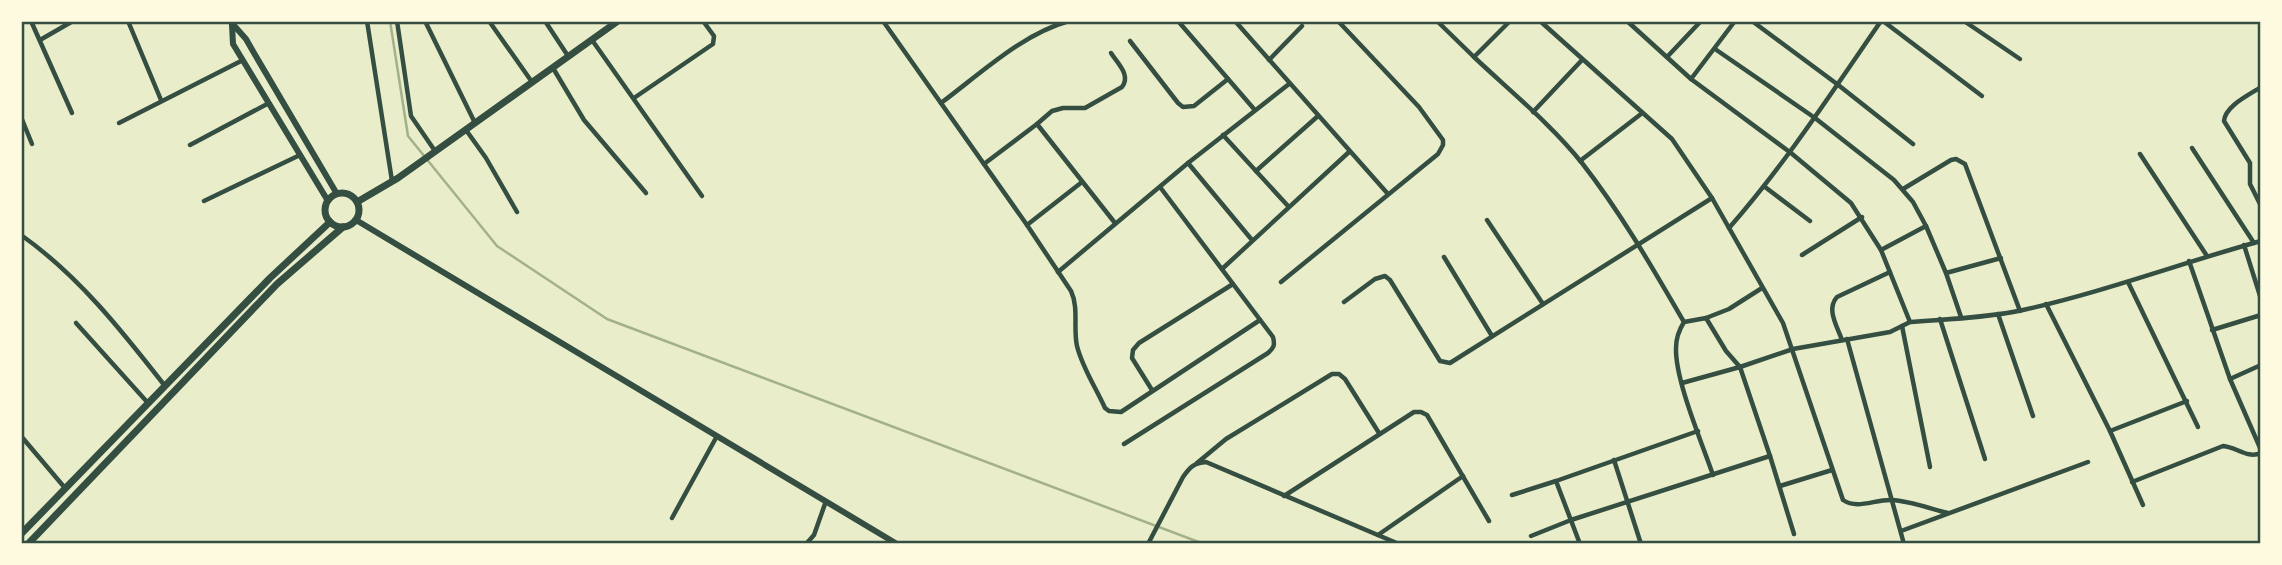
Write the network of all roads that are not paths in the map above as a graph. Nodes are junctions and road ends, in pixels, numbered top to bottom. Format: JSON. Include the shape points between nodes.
{"nodes":[{"id":1,"x":32,"y":21,"type":"edge"},
{"id":2,"x":73,"y":21,"type":"edge"},
{"id":3,"x":128,"y":21,"type":"edge"},
{"id":4,"x":366,"y":21,"type":"edge"},
{"id":5,"x":397,"y":21,"type":"edge"},
{"id":6,"x":425,"y":21,"type":"edge"},
{"id":7,"x":489,"y":21,"type":"edge"},
{"id":8,"x":545,"y":21,"type":"edge"},
{"id":9,"x":618,"y":21,"type":"edge"},
{"id":10,"x":703,"y":21,"type":"edge"},
{"id":11,"x":883,"y":21,"type":"edge"},
{"id":12,"x":1066,"y":21,"type":"edge"},
{"id":13,"x":1178,"y":21,"type":"edge"},
{"id":14,"x":1235,"y":21,"type":"edge"},
{"id":15,"x":1338,"y":21,"type":"edge"},
{"id":16,"x":1437,"y":21,"type":"edge"},
{"id":17,"x":1510,"y":21,"type":"edge"},
{"id":18,"x":1540,"y":21,"type":"edge"},
{"id":19,"x":1627,"y":21,"type":"edge"},
{"id":20,"x":1701,"y":21,"type":"edge"},
{"id":21,"x":1735,"y":21,"type":"edge"},
{"id":22,"x":1752,"y":21,"type":"edge"},
{"id":23,"x":1882,"y":21,"type":"edge"},
{"id":24,"x":1964,"y":21,"type":"edge"},
{"id":25,"x":231,"y":23,"type":"edge"},
{"id":26,"x":1302,"y":26,"type":"dead end"},
{"id":27,"x":40,"y":40,"type":"junction"},
{"id":28,"x":592,"y":40,"type":"junction"},
{"id":29,"x":1130,"y":41,"type":"dead end"},
{"id":30,"x":1715,"y":49,"type":"junction"},
{"id":31,"x":1111,"y":53,"type":"dead end"},
{"id":32,"x":568,"y":56,"type":"junction"},
{"id":33,"x":1474,"y":57,"type":"junction"},
{"id":34,"x":1667,"y":57,"type":"junction"},
{"id":35,"x":2020,"y":59,"type":"dead end"},
{"id":36,"x":244,"y":60,"type":"junction"},
{"id":37,"x":1269,"y":60,"type":"junction"},
{"id":38,"x":1582,"y":60,"type":"junction"},
{"id":39,"x":553,"y":68,"type":"junction"},
{"id":40,"x":1228,"y":79,"type":"junction"},
{"id":41,"x":1691,"y":79,"type":"junction"},
{"id":42,"x":532,"y":82,"type":"junction"},
{"id":43,"x":1289,"y":84,"type":"junction"},
{"id":44,"x":1838,"y":84,"type":"junction"},
{"id":45,"x":2260,"y":89,"type":"edge"},
{"id":46,"x":1982,"y":96,"type":"dead end"},
{"id":47,"x":634,"y":98,"type":"junction"},
{"id":48,"x":162,"y":100,"type":"junction"},
{"id":49,"x":269,"y":103,"type":"junction"},
{"id":50,"x":941,"y":103,"type":"junction"},
{"id":51,"x":1254,"y":109,"type":"junction"},
{"id":52,"x":1533,"y":112,"type":"junction"},
{"id":53,"x":72,"y":114,"type":"dead end"},
{"id":54,"x":1641,"y":114,"type":"junction"},
{"id":55,"x":1318,"y":116,"type":"junction"},
{"id":56,"x":21,"y":117,"type":"edge"},
{"id":57,"x":1815,"y":117,"type":"junction"},
{"id":58,"x":119,"y":123,"type":"dead end"},
{"id":59,"x":475,"y":123,"type":"junction"},
{"id":60,"x":1037,"y":124,"type":"junction"},
{"id":61,"x":466,"y":130,"type":"junction"},
{"id":62,"x":1223,"y":135,"type":"junction"},
{"id":63,"x":32,"y":144,"type":"dead end"},
{"id":64,"x":1913,"y":144,"type":"dead end"},
{"id":65,"x":190,"y":145,"type":"dead end"},
{"id":66,"x":2192,"y":148,"type":"dead end"},
{"id":67,"x":1349,"y":152,"type":"junction"},
{"id":68,"x":1791,"y":153,"type":"junction"},
{"id":69,"x":2140,"y":153,"type":"dead end"},
{"id":70,"x":432,"y":154,"type":"junction"},
{"id":71,"x":301,"y":155,"type":"junction"},
{"id":72,"x":1580,"y":161,"type":"junction"},
{"id":73,"x":1188,"y":163,"type":"junction"},
{"id":74,"x":984,"y":164,"type":"junction"},
{"id":75,"x":1256,"y":171,"type":"junction"},
{"id":76,"x":395,"y":179,"type":"junction"},
{"id":77,"x":1082,"y":182,"type":"junction"},
{"id":78,"x":1160,"y":187,"type":"junction"},
{"id":79,"x":1765,"y":187,"type":"junction"},
{"id":80,"x":1903,"y":189,"type":"junction"},
{"id":81,"x":646,"y":193,"type":"dead end"},
{"id":82,"x":337,"y":194,"type":"junction"},
{"id":83,"x":1388,"y":194,"type":"junction"},
{"id":84,"x":702,"y":196,"type":"dead end"},
{"id":85,"x":1712,"y":198,"type":"junction"},
{"id":86,"x":204,"y":201,"type":"dead end"},
{"id":87,"x":328,"y":201,"type":"junction"},
{"id":88,"x":358,"y":202,"type":"junction"},
{"id":89,"x":1288,"y":206,"type":"junction"},
{"id":90,"x":2261,"y":206,"type":"edge"},
{"id":91,"x":517,"y":212,"type":"dead end"},
{"id":92,"x":1862,"y":217,"type":"junction"},
{"id":93,"x":356,"y":220,"type":"junction"},
{"id":94,"x":1487,"y":220,"type":"dead end"},
{"id":95,"x":1810,"y":221,"type":"dead end"},
{"id":96,"x":330,"y":222,"type":"junction"},
{"id":97,"x":1115,"y":223,"type":"junction"},
{"id":98,"x":1027,"y":225,"type":"junction"},
{"id":99,"x":1926,"y":226,"type":"junction"},
{"id":100,"x":342,"y":227,"type":"junction"},
{"id":101,"x":1729,"y":228,"type":"junction"},
{"id":102,"x":21,"y":235,"type":"edge"},
{"id":103,"x":1252,"y":240,"type":"junction"},
{"id":104,"x":2261,"y":241,"type":"edge"},
{"id":105,"x":1638,"y":243,"type":"junction"},
{"id":106,"x":2254,"y":243,"type":"junction"},
{"id":107,"x":2244,"y":245,"type":"junction"},
{"id":108,"x":1881,"y":250,"type":"junction"},
{"id":109,"x":1802,"y":254,"type":"dead end"},
{"id":110,"x":2207,"y":256,"type":"junction"},
{"id":111,"x":1444,"y":257,"type":"dead end"},
{"id":112,"x":2001,"y":258,"type":"junction"},
{"id":113,"x":2189,"y":261,"type":"junction"},
{"id":114,"x":1222,"y":269,"type":"junction"},
{"id":115,"x":1058,"y":272,"type":"junction"},
{"id":116,"x":1890,"y":272,"type":"junction"},
{"id":117,"x":1946,"y":273,"type":"junction"},
{"id":118,"x":1281,"y":282,"type":"dead end"},
{"id":119,"x":2128,"y":282,"type":"junction"},
{"id":120,"x":1233,"y":284,"type":"junction"},
{"id":121,"x":1762,"y":288,"type":"junction"},
{"id":122,"x":2261,"y":299,"type":"edge"},
{"id":123,"x":1345,"y":302,"type":"dead end"},
{"id":124,"x":1543,"y":304,"type":"junction"},
{"id":125,"x":2046,"y":304,"type":"junction"},
{"id":126,"x":2020,"y":311,"type":"junction"},
{"id":127,"x":1998,"y":314,"type":"junction"},
{"id":128,"x":2261,"y":315,"type":"edge"},
{"id":129,"x":1961,"y":317,"type":"junction"},
{"id":130,"x":1706,"y":318,"type":"junction"},
{"id":131,"x":1260,"y":320,"type":"junction"},
{"id":132,"x":1940,"y":320,"type":"junction"},
{"id":133,"x":1684,"y":322,"type":"junction"},
{"id":134,"x":1910,"y":322,"type":"junction"},
{"id":135,"x":76,"y":323,"type":"dead end"},
{"id":136,"x":1902,"y":326,"type":"junction"},
{"id":137,"x":2212,"y":330,"type":"junction"},
{"id":138,"x":1492,"y":336,"type":"junction"},
{"id":139,"x":1844,"y":339,"type":"junction"},
{"id":140,"x":1793,"y":349,"type":"junction"},
{"id":141,"x":2261,"y":365,"type":"edge"},
{"id":142,"x":1740,"y":367,"type":"junction"},
{"id":143,"x":2230,"y":379,"type":"junction"},
{"id":144,"x":1682,"y":383,"type":"junction"},
{"id":145,"x":165,"y":386,"type":"junction"},
{"id":146,"x":1152,"y":390,"type":"junction"},
{"id":147,"x":2187,"y":401,"type":"junction"},
{"id":148,"x":148,"y":403,"type":"junction"},
{"id":149,"x":2033,"y":416,"type":"dead end"},
{"id":150,"x":2198,"y":427,"type":"dead end"},
{"id":151,"x":1698,"y":431,"type":"junction"},
{"id":152,"x":2109,"y":431,"type":"junction"},
{"id":153,"x":1379,"y":433,"type":"junction"},
{"id":154,"x":717,"y":435,"type":"junction"},
{"id":155,"x":21,"y":436,"type":"edge"},
{"id":156,"x":1124,"y":444,"type":"dead end"},
{"id":157,"x":2261,"y":451,"type":"edge"},
{"id":158,"x":1770,"y":456,"type":"junction"},
{"id":159,"x":1985,"y":458,"type":"dead end"},
{"id":160,"x":1614,"y":460,"type":"junction"},
{"id":161,"x":2088,"y":462,"type":"dead end"},
{"id":162,"x":1197,"y":463,"type":"junction"},
{"id":163,"x":1930,"y":467,"type":"dead end"},
{"id":164,"x":1832,"y":470,"type":"junction"},
{"id":165,"x":1713,"y":475,"type":"junction"},
{"id":166,"x":1463,"y":476,"type":"junction"},
{"id":167,"x":1556,"y":481,"type":"junction"},
{"id":168,"x":2132,"y":482,"type":"junction"},
{"id":169,"x":1780,"y":486,"type":"junction"},
{"id":170,"x":65,"y":489,"type":"junction"},
{"id":171,"x":1511,"y":495,"type":"dead end"},
{"id":172,"x":1283,"y":496,"type":"junction"},
{"id":173,"x":826,"y":500,"type":"junction"},
{"id":174,"x":1892,"y":500,"type":"junction"},
{"id":175,"x":1627,"y":502,"type":"junction"},
{"id":176,"x":2143,"y":505,"type":"dead end"},
{"id":177,"x":1948,"y":513,"type":"junction"},
{"id":178,"x":672,"y":518,"type":"dead end"},
{"id":179,"x":1571,"y":520,"type":"junction"},
{"id":180,"x":1489,"y":521,"type":"dead end"},
{"id":181,"x":1901,"y":531,"type":"junction"},
{"id":182,"x":22,"y":532,"type":"edge"},
{"id":183,"x":1794,"y":534,"type":"dead end"},
{"id":184,"x":1378,"y":535,"type":"junction"},
{"id":185,"x":1531,"y":536,"type":"dead end"},
{"id":186,"x":28,"y":544,"type":"edge"},
{"id":187,"x":806,"y":544,"type":"edge"},
{"id":188,"x":897,"y":544,"type":"edge"},
{"id":189,"x":1148,"y":544,"type":"edge"},
{"id":190,"x":1399,"y":544,"type":"edge"},
{"id":191,"x":1580,"y":544,"type":"edge"},
{"id":192,"x":1641,"y":544,"type":"edge"},
{"id":193,"x":1904,"y":544,"type":"edge"}],
"edges":[{"from":1,"to":27,"type":"street"},
{"from":2,"to":27,"type":"street"},
{"from":3,"to":48,"type":"street"},
{"from":4,"to":76,"type":"street"},
{"from":5,"to":70,"type":"street","via":[[411,116]]},
{"from":6,"to":59,"type":"street"},
{"from":7,"to":42,"type":"street"},
{"from":8,"to":32,"type":"street"},
{"from":9,"to":28,"type":"main road"},
{"from":10,"to":47,"type":"street","via":[[714,36],[713,44]]},
{"from":11,"to":50,"type":"street"},
{"from":12,"to":50,"type":"street","via":[[1024,41]]},
{"from":13,"to":40,"type":"street"},
{"from":14,"to":37,"type":"street"},
{"from":15,"to":83,"type":"street","via":[[1419,107],[1443,140],[1438,154]]},
{"from":16,"to":33,"type":"street"},
{"from":17,"to":33,"type":"street"},
{"from":18,"to":38,"type":"street"},
{"from":19,"to":34,"type":"street"},
{"from":20,"to":34,"type":"street"},
{"from":21,"to":30,"type":"street"},
{"from":22,"to":44,"type":"street"},
{"from":23,"to":44,"type":"street"},
{"from":23,"to":46,"type":"street"},
{"from":24,"to":35,"type":"street"},
{"from":25,"to":36,"type":"main road","via":[[233,44]]},
{"from":25,"to":82,"type":"main road","via":[[246,39]]},
{"from":26,"to":37,"type":"street"},
{"from":27,"to":53,"type":"street"},
{"from":28,"to":32,"type":"main road"},
{"from":28,"to":47,"type":"street"},
{"from":29,"to":40,"type":"street","via":[[1183,107],[1194,106]]},
{"from":30,"to":41,"type":"street"},
{"from":30,"to":57,"type":"street"},
{"from":31,"to":60,"type":"street","via":[[1126,76],[1122,87],[1085,108],[1052,111]]},
{"from":32,"to":39,"type":"main road"},
{"from":33,"to":52,"type":"street"},
{"from":34,"to":41,"type":"street"},
{"from":36,"to":48,"type":"street"},
{"from":36,"to":49,"type":"main road"},
{"from":37,"to":43,"type":"street"},
{"from":38,"to":52,"type":"street"},
{"from":38,"to":54,"type":"street"},
{"from":39,"to":42,"type":"main road"},
{"from":39,"to":81,"type":"street","via":[[583,120]]},
{"from":40,"to":51,"type":"street"},
{"from":41,"to":68,"type":"street"},
{"from":42,"to":59,"type":"main road"},
{"from":43,"to":51,"type":"street"},
{"from":43,"to":55,"type":"street"},
{"from":44,"to":57,"type":"street"},
{"from":44,"to":64,"type":"street"},
{"from":45,"to":90,"type":"street","via":[[2227,111],[2224,121],[2250,163],[2250,184]]},
{"from":47,"to":84,"type":"street"},
{"from":48,"to":58,"type":"street"},
{"from":49,"to":65,"type":"street"},
{"from":49,"to":71,"type":"main road"},
{"from":50,"to":74,"type":"street"},
{"from":51,"to":62,"type":"street"},
{"from":52,"to":72,"type":"street"},
{"from":54,"to":72,"type":"street"},
{"from":54,"to":85,"type":"street","via":[[1672,139]]},
{"from":55,"to":67,"type":"street"},
{"from":55,"to":75,"type":"street"},
{"from":56,"to":63,"type":"street"},
{"from":57,"to":68,"type":"street"},
{"from":57,"to":80,"type":"street"},
{"from":59,"to":61,"type":"main road"},
{"from":60,"to":74,"type":"street"},
{"from":60,"to":77,"type":"street"},
{"from":61,"to":70,"type":"main road"},
{"from":61,"to":91,"type":"street"},
{"from":62,"to":73,"type":"street"},
{"from":62,"to":75,"type":"street"},
{"from":66,"to":106,"type":"street"},
{"from":67,"to":83,"type":"street"},
{"from":67,"to":89,"type":"street"},
{"from":68,"to":79,"type":"street"},
{"from":68,"to":92,"type":"street"},
{"from":69,"to":110,"type":"street"},
{"from":70,"to":76,"type":"main road"},
{"from":71,"to":86,"type":"street"},
{"from":71,"to":87,"type":"main road"},
{"from":72,"to":105,"type":"street"},
{"from":73,"to":78,"type":"street"},
{"from":73,"to":103,"type":"street"},
{"from":74,"to":98,"type":"street"},
{"from":75,"to":89,"type":"street"},
{"from":76,"to":88,"type":"main road"},
{"from":77,"to":97,"type":"street"},
{"from":77,"to":98,"type":"street"},
{"from":78,"to":97,"type":"street"},
{"from":78,"to":114,"type":"street"},
{"from":79,"to":95,"type":"street"},
{"from":79,"to":101,"type":"street"},
{"from":80,"to":99,"type":"street"},
{"from":80,"to":112,"type":"street","via":[[1951,160],[1962,161]]},
{"from":82,"to":87,"type":"main road"},
{"from":82,"to":88,"type":"main road","via":[[346,193]]},
{"from":83,"to":118,"type":"street"},
{"from":85,"to":101,"type":"street"},
{"from":85,"to":105,"type":"street"},
{"from":87,"to":96,"type":"main road","via":[[325,212]]},
{"from":88,"to":93,"type":"main road"},
{"from":89,"to":103,"type":"street"},
{"from":92,"to":108,"type":"street"},
{"from":92,"to":109,"type":"street"},
{"from":93,"to":100,"type":"main road"},
{"from":93,"to":154,"type":"main road"},
{"from":94,"to":124,"type":"street"},
{"from":96,"to":100,"type":"main road"},
{"from":96,"to":145,"type":"main road"},
{"from":97,"to":115,"type":"street"},
{"from":98,"to":115,"type":"street"},
{"from":99,"to":108,"type":"street"},
{"from":99,"to":117,"type":"street"},
{"from":100,"to":186,"type":"main road","via":[[277,284]]},
{"from":101,"to":121,"type":"street"},
{"from":102,"to":145,"type":"street","via":[[86,292]]},
{"from":103,"to":114,"type":"street"},
{"from":104,"to":106,"type":"street"},
{"from":105,"to":124,"type":"street"},
{"from":105,"to":133,"type":"street"},
{"from":106,"to":107,"type":"street"},
{"from":107,"to":110,"type":"street"},
{"from":107,"to":122,"type":"street"},
{"from":108,"to":116,"type":"street"},
{"from":110,"to":113,"type":"street"},
{"from":111,"to":138,"type":"street"},
{"from":112,"to":117,"type":"street"},
{"from":112,"to":126,"type":"street"},
{"from":113,"to":119,"type":"street"},
{"from":113,"to":137,"type":"street"},
{"from":114,"to":120,"type":"street"},
{"from":115,"to":146,"type":"street","via":[[1075,300],[1078,350],[1105,408],[1121,412]]},
{"from":116,"to":134,"type":"street"},
{"from":116,"to":139,"type":"street","via":[[1833,301],[1832,312]]},
{"from":117,"to":129,"type":"street"},
{"from":119,"to":125,"type":"street"},
{"from":119,"to":147,"type":"street"},
{"from":120,"to":131,"type":"street"},
{"from":120,"to":146,"type":"street","via":[[1133,350],[1132,358]]},
{"from":121,"to":130,"type":"street"},
{"from":121,"to":140,"type":"street"},
{"from":123,"to":138,"type":"street","via":[[1385,276],[1445,363]]},
{"from":124,"to":138,"type":"street"},
{"from":125,"to":126,"type":"street"},
{"from":125,"to":152,"type":"street"},
{"from":126,"to":127,"type":"street"},
{"from":127,"to":129,"type":"street"},
{"from":127,"to":149,"type":"street"},
{"from":128,"to":137,"type":"street"},
{"from":129,"to":132,"type":"street"},
{"from":130,"to":133,"type":"street"},
{"from":130,"to":142,"type":"street"},
{"from":131,"to":146,"type":"street"},
{"from":131,"to":156,"type":"street","via":[[1273,337],[1273,349]]},
{"from":132,"to":134,"type":"street"},
{"from":132,"to":159,"type":"street"},
{"from":133,"to":144,"type":"street","via":[[1675,347]]},
{"from":134,"to":136,"type":"street"},
{"from":135,"to":148,"type":"street"},
{"from":136,"to":139,"type":"street"},
{"from":136,"to":163,"type":"street"},
{"from":137,"to":143,"type":"street"},
{"from":139,"to":140,"type":"street"},
{"from":139,"to":174,"type":"street"},
{"from":140,"to":142,"type":"street"},
{"from":140,"to":164,"type":"street"},
{"from":141,"to":143,"type":"street"},
{"from":142,"to":144,"type":"street"},
{"from":142,"to":158,"type":"street"},
{"from":143,"to":157,"type":"street"},
{"from":144,"to":151,"type":"street"},
{"from":145,"to":148,"type":"main road"},
{"from":147,"to":150,"type":"street"},
{"from":147,"to":152,"type":"street"},
{"from":148,"to":170,"type":"main road"},
{"from":151,"to":160,"type":"street"},
{"from":151,"to":165,"type":"street"},
{"from":152,"to":168,"type":"street"},
{"from":153,"to":162,"type":"street","via":[[1345,379],[1332,374],[1226,439]]},
{"from":153,"to":166,"type":"street","via":[[1414,412],[1427,415]]},
{"from":153,"to":172,"type":"street"},
{"from":154,"to":173,"type":"main road"},
{"from":154,"to":178,"type":"street"},
{"from":155,"to":170,"type":"street"},
{"from":157,"to":168,"type":"street","via":[[2250,455],[2223,446]]},
{"from":158,"to":165,"type":"street"},
{"from":158,"to":169,"type":"street"},
{"from":160,"to":167,"type":"street"},
{"from":160,"to":175,"type":"street"},
{"from":161,"to":177,"type":"street"},
{"from":162,"to":172,"type":"street","via":[[1216,465]]},
{"from":162,"to":189,"type":"street","via":[[1183,477]]},
{"from":164,"to":169,"type":"street"},
{"from":164,"to":174,"type":"street","via":[[1848,504]]},
{"from":165,"to":175,"type":"street"},
{"from":166,"to":180,"type":"street"},
{"from":166,"to":184,"type":"street"},
{"from":167,"to":171,"type":"street"},
{"from":167,"to":179,"type":"street"},
{"from":168,"to":176,"type":"street"},
{"from":169,"to":183,"type":"street"},
{"from":170,"to":182,"type":"main road"},
{"from":172,"to":184,"type":"street"},
{"from":173,"to":187,"type":"street","via":[[814,535]]},
{"from":173,"to":188,"type":"main road"},
{"from":174,"to":177,"type":"street"},
{"from":174,"to":181,"type":"street"},
{"from":175,"to":179,"type":"street"},
{"from":175,"to":192,"type":"street"},
{"from":177,"to":181,"type":"street"},
{"from":179,"to":185,"type":"street"},
{"from":179,"to":191,"type":"street"},
{"from":181,"to":193,"type":"street"},
{"from":184,"to":190,"type":"street"}]}
